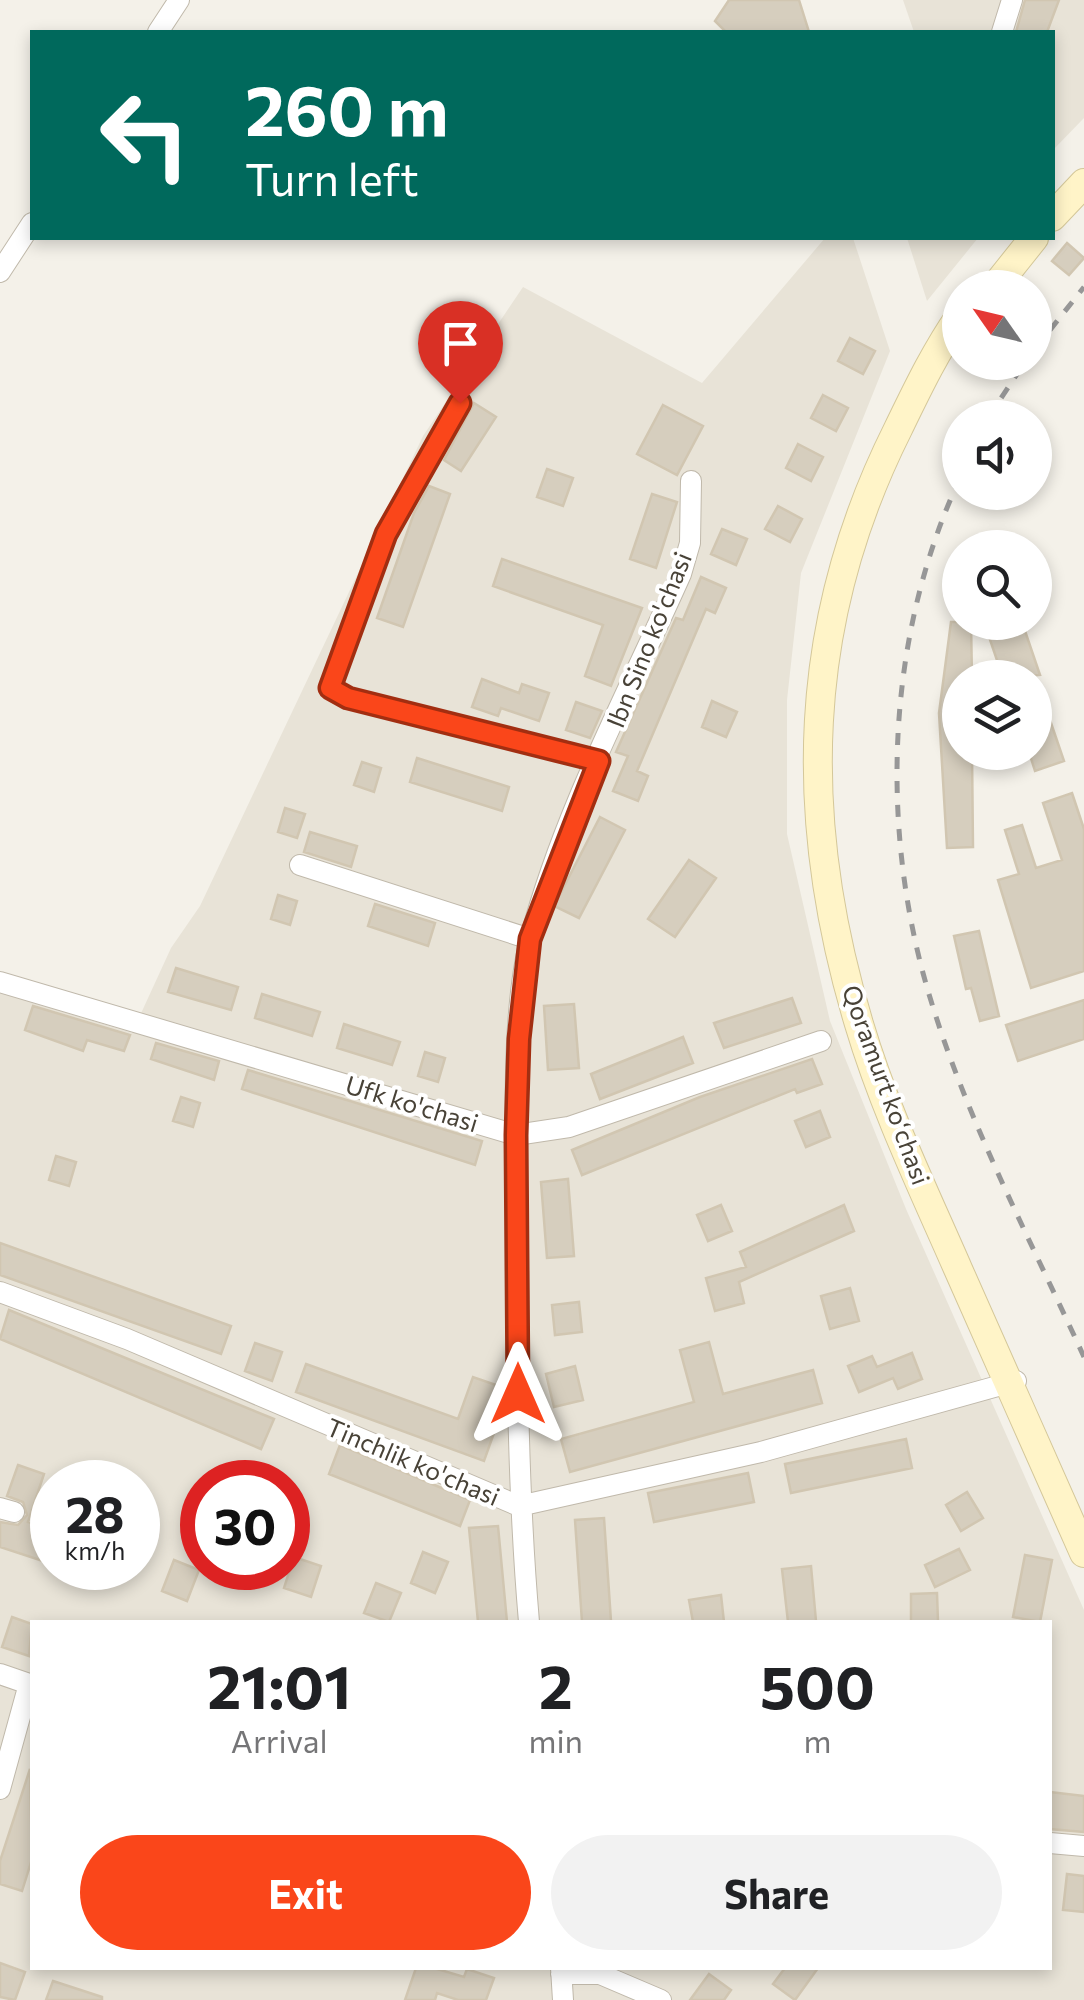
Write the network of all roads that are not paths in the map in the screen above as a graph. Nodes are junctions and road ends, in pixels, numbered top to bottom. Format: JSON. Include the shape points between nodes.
{"nodes":[{"id":1,"x":180,"y":0,"type":"edge"},
{"id":2,"x":1012,"y":0,"type":"edge"},
{"id":3,"x":159,"y":30,"type":"edge"},
{"id":4,"x":1003,"y":30,"type":"edge"},
{"id":5,"x":1084,"y":169,"type":"edge"},
{"id":6,"x":1084,"y":184,"type":"edge"},
{"id":7,"x":1055,"y":199,"type":"edge"},
{"id":8,"x":1055,"y":213,"type":"edge"},
{"id":9,"x":30,"y":226,"type":"edge"},
{"id":10,"x":1019,"y":240,"type":"edge"},
{"id":11,"x":1032,"y":240,"type":"edge"},
{"id":12,"x":996,"y":270,"type":"edge"},
{"id":13,"x":1008,"y":270,"type":"edge"},
{"id":14,"x":0,"y":272,"type":"edge"},
{"id":15,"x":942,"y":343,"type":"edge"},
{"id":16,"x":942,"y":365,"type":"edge"},
{"id":17,"x":460,"y":403,"type":"dead end"},
{"id":18,"x":691,"y":480,"type":"dead end"},
{"id":19,"x":599,"y":761,"type":"junction"},
{"id":20,"x":300,"y":865,"type":"dead end"},
{"id":21,"x":530,"y":939,"type":"junction"},
{"id":22,"x":0,"y":982,"type":"edge"},
{"id":23,"x":822,"y":1040,"type":"dead end"},
{"id":24,"x":516,"y":1135,"type":"junction"},
{"id":25,"x":0,"y":1292,"type":"edge"},
{"id":26,"x":1012,"y":1382,"type":"junction"},
{"id":27,"x":519,"y":1506,"type":"junction"},
{"id":28,"x":1084,"y":1537,"type":"edge"},
{"id":29,"x":1084,"y":1553,"type":"edge"},
{"id":30,"x":529,"y":1620,"type":"edge"},
{"id":31,"x":0,"y":1674,"type":"edge"},
{"id":32,"x":30,"y":1684,"type":"edge"},
{"id":33,"x":30,"y":1687,"type":"edge"},
{"id":34,"x":0,"y":1790,"type":"edge"},
{"id":35,"x":1052,"y":1843,"type":"edge"},
{"id":36,"x":1084,"y":1846,"type":"edge"},
{"id":37,"x":561,"y":1971,"type":"edge"},
{"id":38,"x":562,"y":2000,"type":"edge"},
{"id":39,"x":661,"y":2000,"type":"edge"}],
"edges":[{"from":1,"to":3,"type":"street"},
{"from":2,"to":4,"type":"street"},
{"from":5,"to":7,"type":"main road"},
{"from":6,"to":8,"type":"main road"},
{"from":9,"to":14,"type":"street"},
{"from":10,"to":12,"type":"main road"},
{"from":11,"to":13,"type":"main road"},
{"from":15,"to":26,"type":"main road","name":"Qoramurt koʻchasi","via":[[882,460],[834,595],[818,780],[824,856],[859,1025],[900,1138]]},
{"from":16,"to":26,"type":"main road","name":"Qoramurt koʻchasi","via":[[858,538],[828,689],[826,780],[840,901],[867,1020]]},
{"from":17,"to":19,"type":"street","via":[[386,534],[330,688]]},
{"from":18,"to":19,"type":"street","name":"Ibn Sino ko'chasi","via":[[690,543],[681,574]]},
{"from":19,"to":21,"type":"street","name":"Ibn Sino ko'chasi"},
{"from":20,"to":21,"type":"street"},
{"from":21,"to":24,"type":"street","name":"Ibn Sino ko'chasi"},
{"from":22,"to":24,"type":"street","name":"Ufk ko'chasi"},
{"from":23,"to":24,"type":"street","name":"Ufk ko'chasi","via":[[569,1127]]},
{"from":24,"to":27,"type":"street","name":"Ibn Sino ko'chasi"},
{"from":25,"to":27,"type":"street","name":"Tinchlik ko'chasi"},
{"from":26,"to":27,"type":"street","name":"Tinchlik ko'chasi","via":[[761,1452]]},
{"from":26,"to":28,"type":"main road","name":"Qoramurt koʻchasi"},
{"from":26,"to":29,"type":"main road","name":"Qoramurt koʻchasi"},
{"from":27,"to":30,"type":"street","name":"Ibn Sino ko'chasi"},
{"from":31,"to":32,"type":"street"},
{"from":33,"to":34,"type":"street"},
{"from":35,"to":36,"type":"street"},
{"from":37,"to":38,"type":"street"},
{"from":37,"to":39,"type":"street","via":[[600,1974]]}]}
